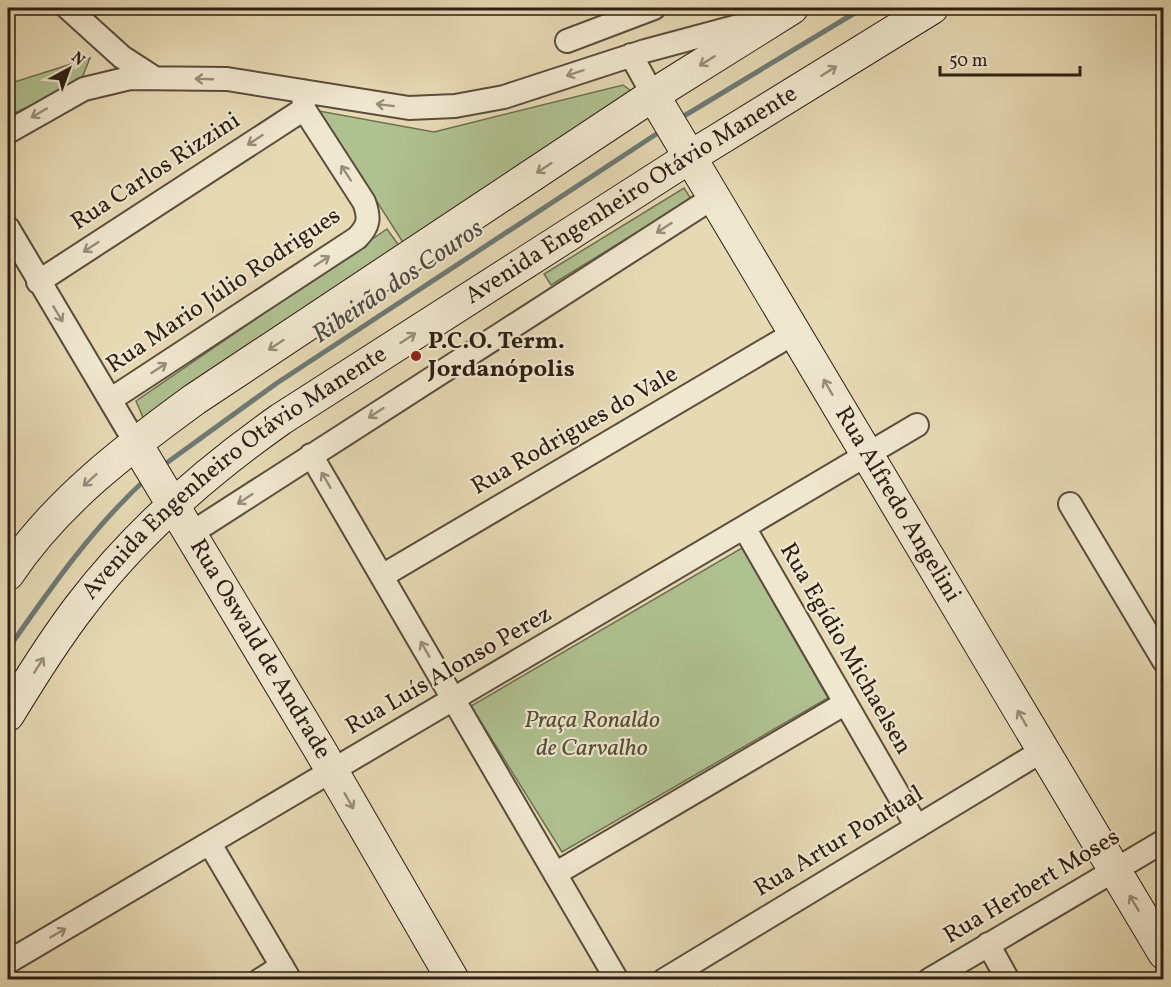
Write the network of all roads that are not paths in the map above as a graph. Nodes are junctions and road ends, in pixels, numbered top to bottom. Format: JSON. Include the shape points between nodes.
{"nodes":[{"id":1,"x":68,"y":8,"type":"edge"},
{"id":2,"x":654,"y":8,"type":"edge"},
{"id":3,"x":932,"y":8,"type":"edge"},
{"id":4,"x":785,"y":12,"type":"edge"},
{"id":5,"x":567,"y":41,"type":"dead end"},
{"id":6,"x":105,"y":43,"type":"junction"},
{"id":7,"x":631,"y":56,"type":"junction"},
{"id":8,"x":153,"y":77,"type":"junction"},
{"id":9,"x":97,"y":84,"type":"junction"},
{"id":10,"x":304,"y":100,"type":"junction"},
{"id":11,"x":657,"y":101,"type":"junction"},
{"id":12,"x":8,"y":132,"type":"edge"},
{"id":13,"x":685,"y":149,"type":"junction"},
{"id":14,"x":714,"y":197,"type":"junction"},
{"id":15,"x":8,"y":228,"type":"edge"},
{"id":16,"x":38,"y":282,"type":"junction"},
{"id":17,"x":796,"y":332,"type":"junction"},
{"id":18,"x":110,"y":400,"type":"junction"},
{"id":19,"x":917,"y":425,"type":"dead end"},
{"id":20,"x":139,"y":450,"type":"junction"},
{"id":21,"x":311,"y":455,"type":"junction"},
{"id":22,"x":868,"y":455,"type":"junction"},
{"id":23,"x":169,"y":498,"type":"junction"},
{"id":24,"x":1070,"y":504,"type":"dead end"},
{"id":25,"x":745,"y":529,"type":"junction"},
{"id":26,"x":190,"y":534,"type":"junction"},
{"id":27,"x":8,"y":574,"type":"edge"},
{"id":28,"x":382,"y":576,"type":"junction"},
{"id":29,"x":1160,"y":647,"type":"edge"},
{"id":30,"x":454,"y":699,"type":"junction"},
{"id":31,"x":844,"y":704,"type":"junction"},
{"id":32,"x":8,"y":715,"type":"edge"},
{"id":33,"x":1042,"y":751,"type":"junction"},
{"id":34,"x":332,"y":771,"type":"junction"},
{"id":35,"x":917,"y":827,"type":"junction"},
{"id":36,"x":1164,"y":841,"type":"edge"},
{"id":37,"x":210,"y":844,"type":"junction"},
{"id":38,"x":1114,"y":870,"type":"junction"},
{"id":39,"x":555,"y":874,"type":"junction"},
{"id":40,"x":988,"y":944,"type":"junction"},
{"id":41,"x":1164,"y":953,"type":"edge"},
{"id":42,"x":8,"y":962,"type":"edge"},
{"id":43,"x":286,"y":973,"type":"edge"},
{"id":44,"x":260,"y":980,"type":"edge"},
{"id":45,"x":453,"y":980,"type":"edge"},
{"id":46,"x":616,"y":980,"type":"edge"},
{"id":47,"x":664,"y":980,"type":"edge"},
{"id":48,"x":929,"y":980,"type":"edge"},
{"id":49,"x":1008,"y":980,"type":"edge"}],
"edges":[{"from":1,"to":6,"type":"street"},
{"from":2,"to":5,"type":"street"},
{"from":13,"to":3,"type":"main road","name":"Avenida Engenheiro Otávio Manente","one_way":true},
{"from":4,"to":7,"type":"street"},
{"from":4,"to":11,"type":"main road","one_way":true},
{"from":6,"to":8,"type":"street"},
{"from":6,"to":9,"type":"street","via":[[107,61]]},
{"from":7,"to":10,"type":"street","one_way":true,"via":[[504,97],[455,106],[409,108]]},
{"from":7,"to":11,"type":"street","name":"Rua Alfredo Angelini"},
{"from":8,"to":9,"type":"street"},
{"from":10,"to":8,"type":"street","one_way":true,"via":[[227,79]]},
{"from":9,"to":12,"type":"street","one_way":true},
{"from":10,"to":16,"type":"street","name":"Rua Carlos Rizzini","one_way":true},
{"from":18,"to":10,"type":"street","name":"Rua Mario Júlio Rodrigues","one_way":true,"via":[[357,238],[367,225],[364,202]]},
{"from":11,"to":13,"type":"main road","name":"Rua Alfredo Angelini"},
{"from":11,"to":20,"type":"main road","one_way":true,"via":[[195,399]]},
{"from":13,"to":14,"type":"main road","name":"Rua Alfredo Angelini"},
{"from":23,"to":13,"type":"main road","name":"Avenida Engenheiro Otávio Manente","one_way":true},
{"from":14,"to":17,"type":"main road","name":"Rua Alfredo Angelini"},
{"from":14,"to":21,"type":"street","one_way":true},
{"from":15,"to":16,"type":"street","name":"Rua Oswald de Andrade"},
{"from":16,"to":18,"type":"street","name":"Rua Oswald de Andrade","one_way":true},
{"from":22,"to":17,"type":"main road","name":"Rua Alfredo Angelini","one_way":true},
{"from":17,"to":28,"type":"street","name":"Rua Rodrigues do Vale"},
{"from":18,"to":20,"type":"street","name":"Rua Oswald de Andrade"},
{"from":19,"to":22,"type":"street","name":"Rua Luís Alonso Perez"},
{"from":20,"to":23,"type":"main road","name":"Rua Oswald de Andrade"},
{"from":20,"to":27,"type":"main road","one_way":true,"via":[[80,490]]},
{"from":21,"to":26,"type":"street","one_way":true},
{"from":28,"to":21,"type":"street","one_way":true},
{"from":22,"to":25,"type":"street","name":"Rua Luís Alonso Perez"},
{"from":33,"to":22,"type":"main road","name":"Rua Alfredo Angelini","one_way":true},
{"from":23,"to":26,"type":"main road","name":"Rua Oswald de Andrade"},
{"from":32,"to":23,"type":"main road","name":"Avenida Engenheiro Otávio Manente","one_way":true,"via":[[81,605]]},
{"from":24,"to":29,"type":"street"},
{"from":25,"to":30,"type":"street","name":"Rua Luís Alonso Perez"},
{"from":25,"to":31,"type":"street","name":"Rua Egídio Michaelsen"},
{"from":26,"to":34,"type":"main road","name":"Rua Oswald de Andrade"},
{"from":30,"to":28,"type":"street","one_way":true},
{"from":30,"to":34,"type":"street","name":"Rua Luís Alonso Perez"},
{"from":30,"to":39,"type":"street"},
{"from":31,"to":35,"type":"street","name":"Rua Egídio Michaelsen"},
{"from":31,"to":39,"type":"street"},
{"from":33,"to":35,"type":"street","name":"Rua Artur Pontual"},
{"from":33,"to":38,"type":"main road","name":"Rua Alfredo Angelini"},
{"from":34,"to":37,"type":"street","name":"Rua Luís Alonso Perez"},
{"from":34,"to":45,"type":"main road","name":"Rua Oswald de Andrade","one_way":true},
{"from":35,"to":47,"type":"street","name":"Rua Artur Pontual"},
{"from":36,"to":38,"type":"street","name":"Rua Herbert Moses"},
{"from":42,"to":37,"type":"street","name":"Rua Luís Alonso Perez","one_way":true},
{"from":37,"to":43,"type":"street"},
{"from":38,"to":40,"type":"street","name":"Rua Herbert Moses"},
{"from":41,"to":38,"type":"main road","name":"Rua Alfredo Angelini","one_way":true},
{"from":39,"to":46,"type":"street"},
{"from":40,"to":48,"type":"street","name":"Rua Herbert Moses"},
{"from":40,"to":49,"type":"street"},
{"from":43,"to":44,"type":"street"}]}
